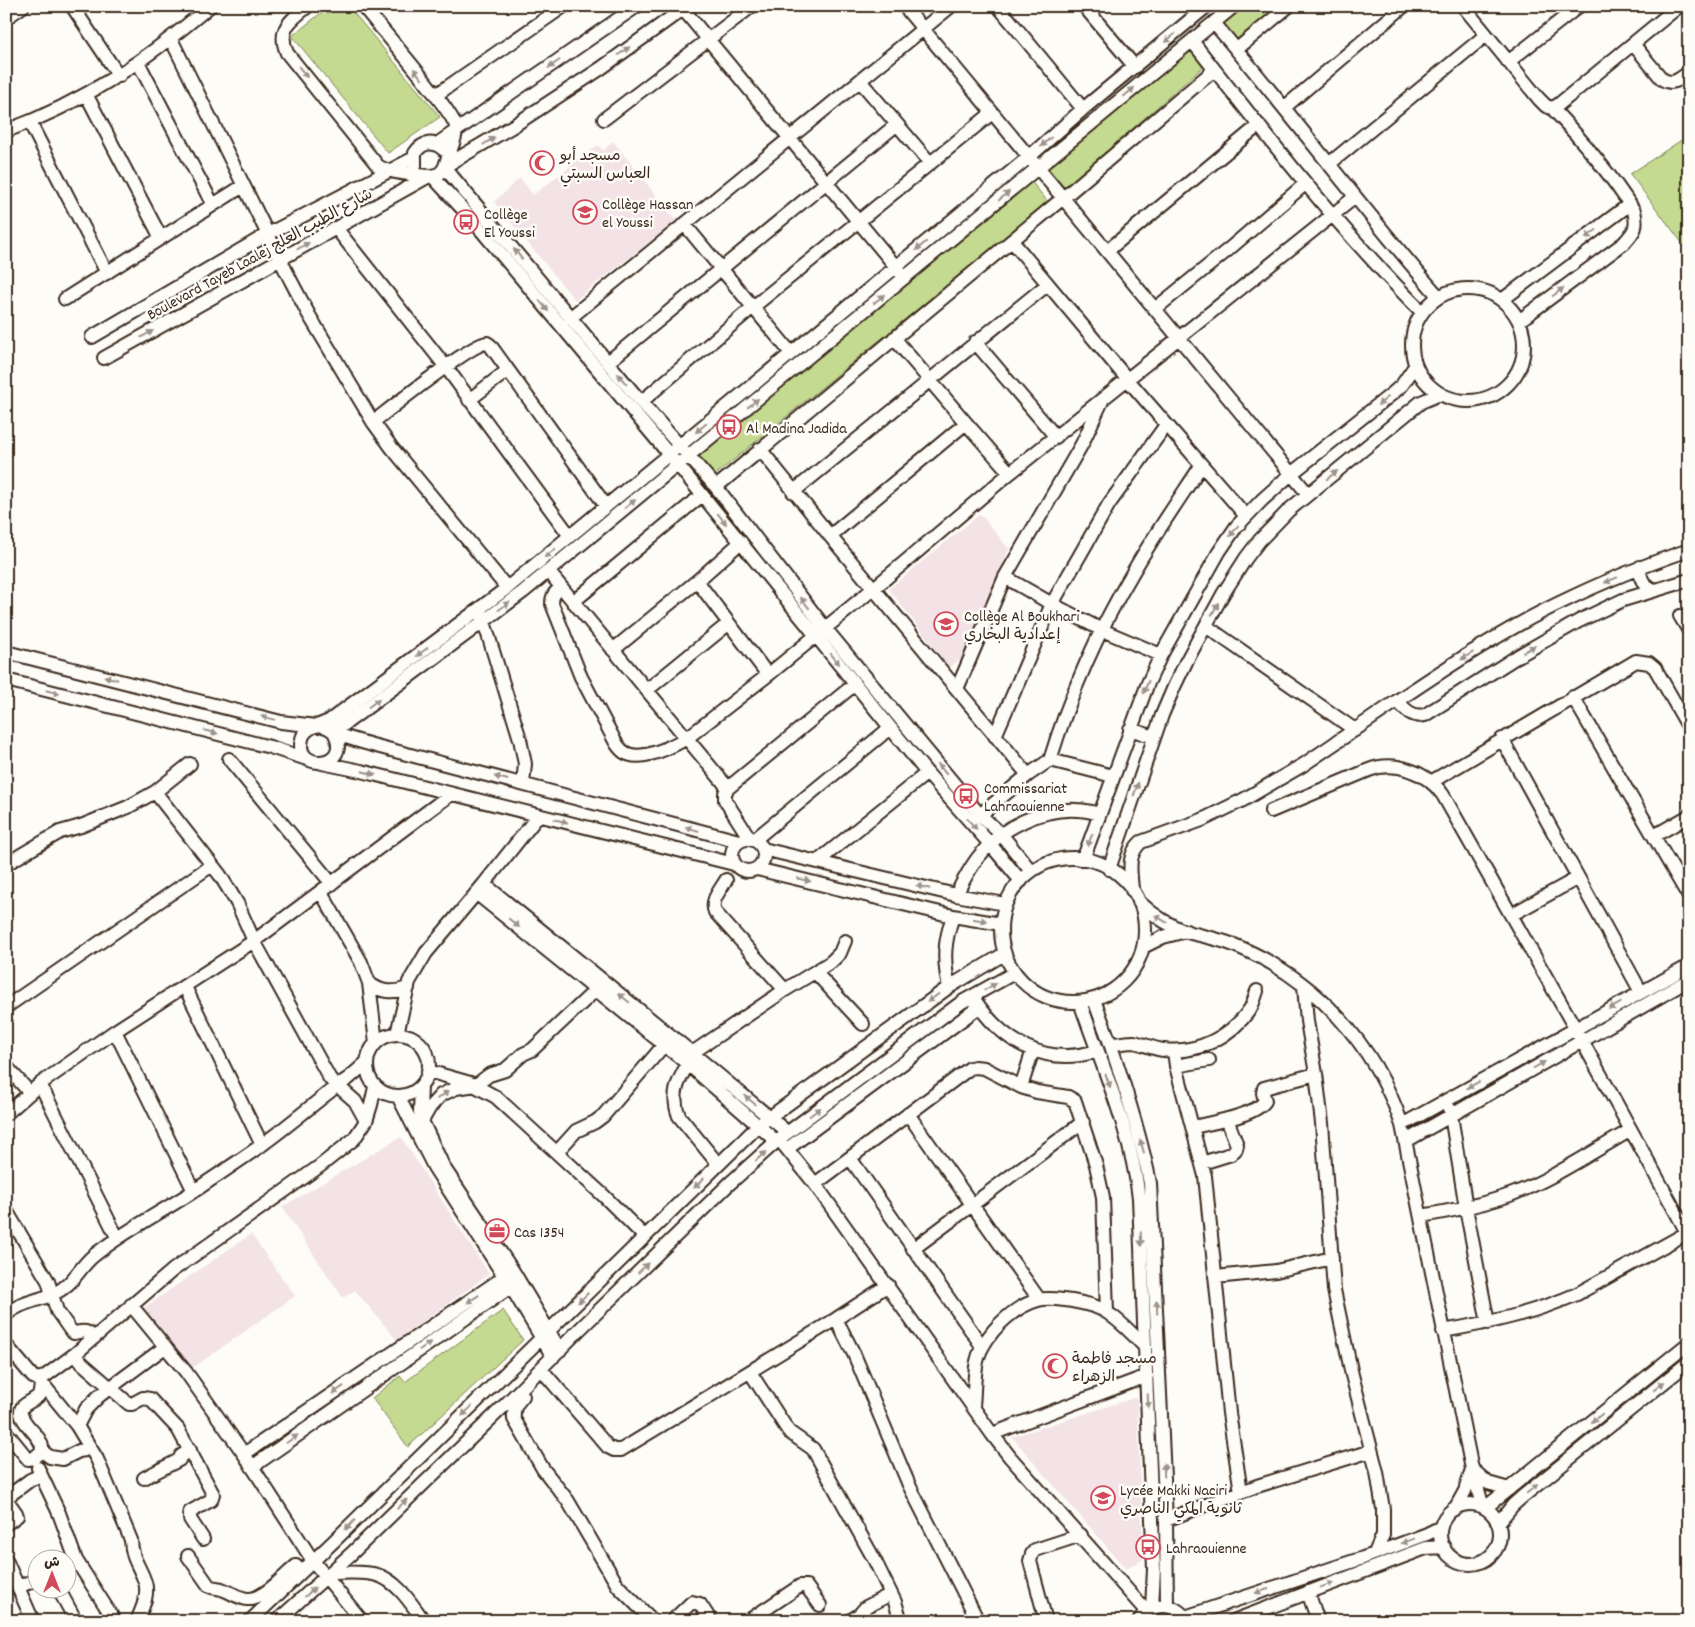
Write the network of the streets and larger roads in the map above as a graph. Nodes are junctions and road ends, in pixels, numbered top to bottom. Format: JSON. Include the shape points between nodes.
{"nodes":[{"id":1,"x":23,"y":6,"type":"edge"},
{"id":2,"x":72,"y":6,"type":"edge"},
{"id":3,"x":210,"y":6,"type":"edge"},
{"id":4,"x":363,"y":6,"type":"edge"},
{"id":5,"x":564,"y":6,"type":"edge"},
{"id":6,"x":637,"y":6,"type":"edge"},
{"id":7,"x":752,"y":6,"type":"edge"},
{"id":8,"x":904,"y":6,"type":"edge"},
{"id":9,"x":951,"y":6,"type":"edge"},
{"id":10,"x":998,"y":6,"type":"edge"},
{"id":11,"x":1102,"y":6,"type":"edge"},
{"id":12,"x":1234,"y":6,"type":"edge"},
{"id":13,"x":1289,"y":6,"type":"edge"},
{"id":14,"x":1404,"y":6,"type":"edge"},
{"id":15,"x":1579,"y":6,"type":"edge"},
{"id":16,"x":1679,"y":6,"type":"edge"},
{"id":17,"x":1203,"y":7,"type":"edge"},
{"id":18,"x":302,"y":8,"type":"edge"},
{"id":19,"x":685,"y":8,"type":"edge"},
{"id":20,"x":1471,"y":9,"type":"edge"},
{"id":21,"x":1088,"y":11,"type":"edge"},
{"id":22,"x":6,"y":18,"type":"edge"},
{"id":23,"x":1214,"y":23,"type":"junction"},
{"id":24,"x":923,"y":29,"type":"junction"},
{"id":25,"x":1486,"y":35,"type":"junction"},
{"id":26,"x":171,"y":40,"type":"junction"},
{"id":27,"x":710,"y":40,"type":"junction"},
{"id":28,"x":1192,"y":41,"type":"junction"},
{"id":29,"x":1633,"y":44,"type":"junction"},
{"id":30,"x":1236,"y":49,"type":"junction"},
{"id":31,"x":138,"y":62,"type":"junction"},
{"id":32,"x":1508,"y":62,"type":"junction"},
{"id":33,"x":1135,"y":67,"type":"junction"},
{"id":34,"x":1214,"y":70,"type":"junction"},
{"id":35,"x":1689,"y":72,"type":"edge"},
{"id":36,"x":119,"y":76,"type":"junction"},
{"id":37,"x":861,"y":82,"type":"junction"},
{"id":38,"x":86,"y":94,"type":"junction"},
{"id":39,"x":436,"y":95,"type":"junction"},
{"id":40,"x":1285,"y":107,"type":"junction"},
{"id":41,"x":1552,"y":108,"type":"junction"},
{"id":42,"x":1082,"y":109,"type":"junction"},
{"id":43,"x":992,"y":112,"type":"junction"},
{"id":44,"x":604,"y":119,"type":"dead end"},
{"id":45,"x":30,"y":123,"type":"junction"},
{"id":46,"x":896,"y":125,"type":"junction"},
{"id":47,"x":1259,"y":126,"type":"junction"},
{"id":48,"x":6,"y":131,"type":"edge"},
{"id":49,"x":455,"y":133,"type":"junction"},
{"id":50,"x":790,"y":140,"type":"junction"},
{"id":51,"x":437,"y":144,"type":"junction"},
{"id":52,"x":1029,"y":157,"type":"junction"},
{"id":53,"x":414,"y":158,"type":"junction"},
{"id":54,"x":930,"y":164,"type":"junction"},
{"id":55,"x":1330,"y":164,"type":"junction"},
{"id":56,"x":446,"y":165,"type":"junction"},
{"id":57,"x":1038,"y":168,"type":"junction"},
{"id":58,"x":388,"y":171,"type":"junction"},
{"id":59,"x":428,"y":176,"type":"junction"},
{"id":60,"x":826,"y":182,"type":"junction"},
{"id":61,"x":1305,"y":184,"type":"junction"},
{"id":62,"x":243,"y":186,"type":"junction"},
{"id":63,"x":1355,"y":197,"type":"junction"},
{"id":64,"x":1063,"y":198,"type":"junction"},
{"id":65,"x":1630,"y":204,"type":"junction"},
{"id":66,"x":213,"y":205,"type":"junction"},
{"id":67,"x":1333,"y":215,"type":"junction"},
{"id":68,"x":860,"y":222,"type":"junction"},
{"id":69,"x":685,"y":225,"type":"junction"},
{"id":70,"x":336,"y":228,"type":"junction"},
{"id":71,"x":268,"y":234,"type":"junction"},
{"id":72,"x":161,"y":238,"type":"junction"},
{"id":73,"x":1012,"y":241,"type":"junction"},
{"id":74,"x":1107,"y":251,"type":"junction"},
{"id":75,"x":280,"y":259,"type":"junction"},
{"id":76,"x":896,"y":267,"type":"junction"},
{"id":77,"x":722,"y":268,"type":"junction"},
{"id":78,"x":106,"y":273,"type":"junction"},
{"id":79,"x":905,"y":278,"type":"junction"},
{"id":80,"x":1048,"y":284,"type":"junction"},
{"id":81,"x":1439,"y":297,"type":"junction"},
{"id":82,"x":65,"y":299,"type":"dead end"},
{"id":83,"x":1502,"y":300,"type":"junction"},
{"id":84,"x":753,"y":308,"type":"junction"},
{"id":85,"x":1155,"y":309,"type":"junction"},
{"id":86,"x":1422,"y":312,"type":"junction"},
{"id":87,"x":570,"y":318,"type":"junction"},
{"id":88,"x":1519,"y":321,"type":"junction"},
{"id":89,"x":92,"y":338,"type":"dead end"},
{"id":90,"x":894,"y":338,"type":"junction"},
{"id":91,"x":1179,"y":338,"type":"junction"},
{"id":92,"x":976,"y":342,"type":"junction"},
{"id":93,"x":791,"y":353,"type":"junction"},
{"id":94,"x":104,"y":358,"type":"dead end"},
{"id":95,"x":608,"y":362,"type":"junction"},
{"id":96,"x":1415,"y":366,"type":"junction"},
{"id":97,"x":446,"y":367,"type":"junction"},
{"id":98,"x":507,"y":371,"type":"junction"},
{"id":99,"x":930,"y":380,"type":"junction"},
{"id":100,"x":1128,"y":380,"type":"junction"},
{"id":101,"x":1440,"y":394,"type":"junction"},
{"id":102,"x":469,"y":400,"type":"junction"},
{"id":103,"x":1103,"y":400,"type":"junction"},
{"id":104,"x":641,"y":402,"type":"junction"},
{"id":105,"x":373,"y":422,"type":"junction"},
{"id":106,"x":966,"y":424,"type":"junction"},
{"id":107,"x":1166,"y":425,"type":"junction"},
{"id":108,"x":1056,"y":437,"type":"junction"},
{"id":109,"x":679,"y":446,"type":"junction"},
{"id":110,"x":760,"y":449,"type":"junction"},
{"id":111,"x":668,"y":454,"type":"junction"},
{"id":112,"x":688,"y":456,"type":"junction"},
{"id":113,"x":678,"y":465,"type":"junction"},
{"id":114,"x":1202,"y":466,"type":"junction"},
{"id":115,"x":1010,"y":473,"type":"junction"},
{"id":116,"x":1292,"y":474,"type":"junction"},
{"id":117,"x":716,"y":487,"type":"junction"},
{"id":118,"x":793,"y":492,"type":"junction"},
{"id":119,"x":1308,"y":494,"type":"junction"},
{"id":120,"x":702,"y":495,"type":"junction"},
{"id":121,"x":606,"y":506,"type":"junction"},
{"id":122,"x":1246,"y":516,"type":"junction"},
{"id":123,"x":570,"y":536,"type":"junction"},
{"id":124,"x":830,"y":536,"type":"junction"},
{"id":125,"x":741,"y":542,"type":"junction"},
{"id":126,"x":1689,"y":550,"type":"edge"},
{"id":127,"x":1640,"y":567,"type":"junction"},
{"id":128,"x":548,"y":571,"type":"junction"},
{"id":129,"x":1005,"y":577,"type":"junction"},
{"id":130,"x":1689,"y":580,"type":"edge"},
{"id":131,"x":696,"y":582,"type":"junction"},
{"id":132,"x":533,"y":584,"type":"junction"},
{"id":133,"x":507,"y":588,"type":"junction"},
{"id":134,"x":562,"y":588,"type":"junction"},
{"id":135,"x":873,"y":589,"type":"junction"},
{"id":136,"x":1655,"y":590,"type":"junction"},
{"id":137,"x":552,"y":597,"type":"junction"},
{"id":138,"x":573,"y":602,"type":"junction"},
{"id":139,"x":1052,"y":604,"type":"junction"},
{"id":140,"x":480,"y":609,"type":"junction"},
{"id":141,"x":1680,"y":616,"type":"dead end"},
{"id":142,"x":484,"y":621,"type":"junction"},
{"id":143,"x":728,"y":624,"type":"junction"},
{"id":144,"x":1206,"y":626,"type":"junction"},
{"id":145,"x":1102,"y":630,"type":"junction"},
{"id":146,"x":1689,"y":631,"type":"edge"},
{"id":147,"x":820,"y":632,"type":"junction"},
{"id":148,"x":613,"y":650,"type":"junction"},
{"id":149,"x":6,"y":652,"type":"edge"},
{"id":150,"x":1161,"y":655,"type":"junction"},
{"id":151,"x":768,"y":675,"type":"junction"},
{"id":152,"x":6,"y":680,"type":"edge"},
{"id":153,"x":855,"y":684,"type":"junction"},
{"id":154,"x":957,"y":688,"type":"junction"},
{"id":155,"x":647,"y":690,"type":"junction"},
{"id":156,"x":1573,"y":697,"type":"junction"},
{"id":157,"x":1397,"y":702,"type":"junction"},
{"id":158,"x":316,"y":726,"type":"junction"},
{"id":159,"x":890,"y":728,"type":"junction"},
{"id":160,"x":1689,"y":728,"type":"edge"},
{"id":161,"x":1130,"y":729,"type":"junction"},
{"id":162,"x":1356,"y":730,"type":"junction"},
{"id":163,"x":334,"y":732,"type":"junction"},
{"id":164,"x":996,"y":736,"type":"junction"},
{"id":165,"x":1154,"y":737,"type":"junction"},
{"id":166,"x":687,"y":738,"type":"junction"},
{"id":167,"x":1502,"y":739,"type":"junction"},
{"id":168,"x":229,"y":759,"type":"dead end"},
{"id":169,"x":1050,"y":760,"type":"junction"},
{"id":170,"x":316,"y":761,"type":"junction"},
{"id":171,"x":190,"y":764,"type":"dead end"},
{"id":172,"x":927,"y":773,"type":"junction"},
{"id":173,"x":1028,"y":775,"type":"junction"},
{"id":174,"x":1113,"y":776,"type":"junction"},
{"id":175,"x":1431,"y":782,"type":"junction"},
{"id":176,"x":523,"y":784,"type":"junction"},
{"id":177,"x":728,"y":788,"type":"junction"},
{"id":178,"x":155,"y":792,"type":"junction"},
{"id":179,"x":451,"y":794,"type":"junction"},
{"id":180,"x":1271,"y":812,"type":"dead end"},
{"id":181,"x":1100,"y":814,"type":"junction"},
{"id":182,"x":980,"y":815,"type":"junction"},
{"id":183,"x":538,"y":816,"type":"junction"},
{"id":184,"x":1689,"y":816,"type":"edge"},
{"id":185,"x":1001,"y":834,"type":"junction"},
{"id":186,"x":1654,"y":836,"type":"junction"},
{"id":187,"x":748,"y":840,"type":"junction"},
{"id":188,"x":990,"y":844,"type":"junction"},
{"id":189,"x":763,"y":850,"type":"junction"},
{"id":190,"x":1080,"y":859,"type":"junction"},
{"id":191,"x":818,"y":862,"type":"junction"},
{"id":192,"x":6,"y":864,"type":"edge"},
{"id":193,"x":734,"y":864,"type":"junction"},
{"id":194,"x":212,"y":865,"type":"junction"},
{"id":195,"x":757,"y":869,"type":"junction"},
{"id":196,"x":1109,"y":869,"type":"junction"},
{"id":197,"x":1031,"y":871,"type":"junction"},
{"id":198,"x":1578,"y":878,"type":"junction"},
{"id":199,"x":726,"y":880,"type":"dead end"},
{"id":200,"x":1020,"y":881,"type":"junction"},
{"id":201,"x":332,"y":884,"type":"junction"},
{"id":202,"x":480,"y":888,"type":"junction"},
{"id":203,"x":1132,"y":890,"type":"junction"},
{"id":204,"x":321,"y":892,"type":"junction"},
{"id":205,"x":956,"y":894,"type":"junction"},
{"id":206,"x":1689,"y":897,"type":"edge"},
{"id":207,"x":1139,"y":902,"type":"junction"},
{"id":208,"x":1006,"y":904,"type":"junction"},
{"id":209,"x":1511,"y":915,"type":"junction"},
{"id":210,"x":953,"y":916,"type":"junction"},
{"id":211,"x":1001,"y":924,"type":"junction"},
{"id":212,"x":1186,"y":931,"type":"junction"},
{"id":213,"x":254,"y":941,"type":"junction"},
{"id":214,"x":845,"y":941,"type":"dead end"},
{"id":215,"x":1143,"y":947,"type":"junction"},
{"id":216,"x":1004,"y":954,"type":"junction"},
{"id":217,"x":1689,"y":966,"type":"edge"},
{"id":218,"x":814,"y":972,"type":"junction"},
{"id":219,"x":1014,"y":973,"type":"junction"},
{"id":220,"x":1689,"y":980,"type":"edge"},
{"id":221,"x":369,"y":983,"type":"junction"},
{"id":222,"x":600,"y":986,"type":"junction"},
{"id":223,"x":1304,"y":986,"type":"junction"},
{"id":224,"x":186,"y":987,"type":"junction"},
{"id":225,"x":949,"y":987,"type":"junction"},
{"id":226,"x":408,"y":988,"type":"junction"},
{"id":227,"x":785,"y":990,"type":"junction"},
{"id":228,"x":1257,"y":991,"type":"dead end"},
{"id":229,"x":1640,"y":992,"type":"junction"},
{"id":230,"x":1094,"y":999,"type":"junction"},
{"id":231,"x":976,"y":1002,"type":"junction"},
{"id":232,"x":1080,"y":1002,"type":"junction"},
{"id":233,"x":6,"y":1007,"type":"edge"},
{"id":234,"x":863,"y":1024,"type":"dead end"},
{"id":235,"x":1575,"y":1028,"type":"junction"},
{"id":236,"x":115,"y":1032,"type":"junction"},
{"id":237,"x":397,"y":1034,"type":"junction"},
{"id":238,"x":1582,"y":1041,"type":"junction"},
{"id":239,"x":376,"y":1042,"type":"junction"},
{"id":240,"x":1111,"y":1044,"type":"junction"},
{"id":241,"x":664,"y":1045,"type":"junction"},
{"id":242,"x":1033,"y":1050,"type":"junction"},
{"id":243,"x":1097,"y":1051,"type":"junction"},
{"id":244,"x":1174,"y":1051,"type":"junction"},
{"id":245,"x":690,"y":1058,"type":"junction"},
{"id":246,"x":1209,"y":1060,"type":"dead end"},
{"id":247,"x":367,"y":1062,"type":"junction"},
{"id":248,"x":6,"y":1066,"type":"edge"},
{"id":249,"x":1176,"y":1066,"type":"junction"},
{"id":250,"x":428,"y":1071,"type":"junction"},
{"id":251,"x":1316,"y":1074,"type":"junction"},
{"id":252,"x":40,"y":1084,"type":"junction"},
{"id":253,"x":476,"y":1085,"type":"junction"},
{"id":254,"x":337,"y":1086,"type":"junction"},
{"id":255,"x":421,"y":1086,"type":"junction"},
{"id":256,"x":375,"y":1087,"type":"junction"},
{"id":257,"x":1020,"y":1087,"type":"junction"},
{"id":258,"x":30,"y":1093,"type":"junction"},
{"id":259,"x":398,"y":1096,"type":"junction"},
{"id":260,"x":1449,"y":1099,"type":"junction"},
{"id":261,"x":6,"y":1114,"type":"edge"},
{"id":262,"x":908,"y":1114,"type":"junction"},
{"id":263,"x":1451,"y":1115,"type":"junction"},
{"id":264,"x":769,"y":1116,"type":"junction"},
{"id":265,"x":1227,"y":1119,"type":"junction"},
{"id":266,"x":366,"y":1121,"type":"junction"},
{"id":267,"x":422,"y":1121,"type":"junction"},
{"id":268,"x":1082,"y":1122,"type":"junction"},
{"id":269,"x":759,"y":1125,"type":"junction"},
{"id":270,"x":1402,"y":1125,"type":"junction"},
{"id":271,"x":1193,"y":1127,"type":"junction"},
{"id":272,"x":1632,"y":1130,"type":"junction"},
{"id":273,"x":781,"y":1138,"type":"junction"},
{"id":274,"x":1406,"y":1142,"type":"junction"},
{"id":275,"x":262,"y":1145,"type":"junction"},
{"id":276,"x":787,"y":1150,"type":"junction"},
{"id":277,"x":556,"y":1152,"type":"junction"},
{"id":278,"x":850,"y":1158,"type":"junction"},
{"id":279,"x":718,"y":1164,"type":"junction"},
{"id":280,"x":1202,"y":1164,"type":"junction"},
{"id":281,"x":814,"y":1184,"type":"junction"},
{"id":282,"x":194,"y":1191,"type":"junction"},
{"id":283,"x":972,"y":1205,"type":"junction"},
{"id":284,"x":1466,"y":1208,"type":"junction"},
{"id":285,"x":6,"y":1210,"type":"edge"},
{"id":286,"x":1421,"y":1216,"type":"junction"},
{"id":287,"x":1688,"y":1234,"type":"edge"},
{"id":288,"x":645,"y":1237,"type":"junction"},
{"id":289,"x":118,"y":1238,"type":"junction"},
{"id":290,"x":913,"y":1249,"type":"junction"},
{"id":291,"x":1332,"y":1258,"type":"junction"},
{"id":292,"x":1215,"y":1277,"type":"junction"},
{"id":293,"x":512,"y":1279,"type":"junction"},
{"id":294,"x":888,"y":1285,"type":"junction"},
{"id":295,"x":52,"y":1294,"type":"junction"},
{"id":296,"x":1039,"y":1300,"type":"junction"},
{"id":297,"x":132,"y":1305,"type":"junction"},
{"id":298,"x":1107,"y":1312,"type":"junction"},
{"id":299,"x":6,"y":1315,"type":"edge"},
{"id":300,"x":836,"y":1319,"type":"junction"},
{"id":301,"x":1488,"y":1323,"type":"junction"},
{"id":302,"x":1443,"y":1332,"type":"junction"},
{"id":303,"x":546,"y":1334,"type":"junction"},
{"id":304,"x":94,"y":1338,"type":"junction"},
{"id":305,"x":1689,"y":1343,"type":"edge"},
{"id":306,"x":6,"y":1344,"type":"edge"},
{"id":307,"x":982,"y":1346,"type":"junction"},
{"id":308,"x":165,"y":1347,"type":"junction"},
{"id":309,"x":1145,"y":1347,"type":"junction"},
{"id":310,"x":557,"y":1353,"type":"junction"},
{"id":311,"x":75,"y":1354,"type":"junction"},
{"id":312,"x":1689,"y":1362,"type":"edge"},
{"id":313,"x":542,"y":1371,"type":"junction"},
{"id":314,"x":750,"y":1372,"type":"junction"},
{"id":315,"x":1147,"y":1376,"type":"junction"},
{"id":316,"x":41,"y":1382,"type":"junction"},
{"id":317,"x":111,"y":1388,"type":"junction"},
{"id":318,"x":973,"y":1406,"type":"junction"},
{"id":319,"x":76,"y":1426,"type":"junction"},
{"id":320,"x":6,"y":1432,"type":"edge"},
{"id":321,"x":992,"y":1434,"type":"junction"},
{"id":322,"x":89,"y":1448,"type":"junction"},
{"id":323,"x":190,"y":1450,"type":"junction"},
{"id":324,"x":42,"y":1451,"type":"junction"},
{"id":325,"x":1371,"y":1451,"type":"junction"},
{"id":326,"x":244,"y":1454,"type":"junction"},
{"id":327,"x":31,"y":1459,"type":"junction"},
{"id":328,"x":252,"y":1467,"type":"junction"},
{"id":329,"x":1472,"y":1469,"type":"junction"},
{"id":330,"x":42,"y":1475,"type":"junction"},
{"id":331,"x":144,"y":1478,"type":"dead end"},
{"id":332,"x":1509,"y":1489,"type":"junction"},
{"id":333,"x":1241,"y":1492,"type":"junction"},
{"id":334,"x":6,"y":1498,"type":"edge"},
{"id":335,"x":1484,"y":1507,"type":"junction"},
{"id":336,"x":1455,"y":1508,"type":"junction"},
{"id":337,"x":1166,"y":1520,"type":"junction"},
{"id":338,"x":1498,"y":1523,"type":"junction"},
{"id":339,"x":6,"y":1524,"type":"edge"},
{"id":340,"x":1441,"y":1527,"type":"junction"},
{"id":341,"x":1081,"y":1535,"type":"junction"},
{"id":342,"x":202,"y":1539,"type":"dead end"},
{"id":343,"x":1444,"y":1547,"type":"junction"},
{"id":344,"x":1375,"y":1553,"type":"junction"},
{"id":345,"x":188,"y":1556,"type":"dead end"},
{"id":346,"x":311,"y":1558,"type":"junction"},
{"id":347,"x":6,"y":1560,"type":"edge"},
{"id":348,"x":328,"y":1575,"type":"junction"},
{"id":349,"x":1154,"y":1582,"type":"junction"},
{"id":350,"x":28,"y":1583,"type":"edge"},
{"id":351,"x":18,"y":1587,"type":"junction"},
{"id":352,"x":1130,"y":1592,"type":"junction"},
{"id":353,"x":1308,"y":1592,"type":"junction"},
{"id":354,"x":891,"y":1594,"type":"junction"},
{"id":355,"x":64,"y":1600,"type":"edge"},
{"id":356,"x":820,"y":1605,"type":"dead end"},
{"id":357,"x":1167,"y":1606,"type":"junction"},
{"id":358,"x":1146,"y":1613,"type":"edge"},
{"id":359,"x":1186,"y":1619,"type":"edge"},
{"id":360,"x":33,"y":1621,"type":"edge"},
{"id":361,"x":76,"y":1621,"type":"edge"},
{"id":362,"x":115,"y":1621,"type":"edge"},
{"id":363,"x":137,"y":1621,"type":"edge"},
{"id":364,"x":250,"y":1621,"type":"edge"},
{"id":365,"x":277,"y":1621,"type":"edge"},
{"id":366,"x":362,"y":1621,"type":"edge"},
{"id":367,"x":424,"y":1621,"type":"edge"},
{"id":368,"x":653,"y":1621,"type":"edge"},
{"id":369,"x":672,"y":1621,"type":"edge"},
{"id":370,"x":711,"y":1621,"type":"edge"},
{"id":371,"x":748,"y":1621,"type":"edge"},
{"id":372,"x":849,"y":1621,"type":"edge"},
{"id":373,"x":901,"y":1621,"type":"edge"},
{"id":374,"x":978,"y":1621,"type":"edge"},
{"id":375,"x":1046,"y":1621,"type":"edge"},
{"id":376,"x":1233,"y":1621,"type":"edge"},
{"id":377,"x":1318,"y":1621,"type":"edge"}],
"edges":[{"from":1,"to":22,"type":"street"},
{"from":2,"to":36,"type":"street"},
{"from":3,"to":26,"type":"street"},
{"from":39,"to":4,"type":"street","one_way":true},
{"from":5,"to":39,"type":"street"},
{"from":6,"to":49,"type":"street","one_way":true},
{"from":7,"to":27,"type":"street"},
{"from":8,"to":24,"type":"street"},
{"from":9,"to":24,"type":"street"},
{"from":10,"to":42,"type":"street"},
{"from":11,"to":21,"type":"street"},
{"from":12,"to":23,"type":"street"},
{"from":13,"to":30,"type":"street"},
{"from":14,"to":40,"type":"street"},
{"from":15,"to":32,"type":"street"},
{"from":16,"to":29,"type":"street"},
{"from":17,"to":33,"type":"street","one_way":true},
{"from":18,"to":58,"type":"street","one_way":true,"via":[[284,30],[282,44],[378,166]]},
{"from":19,"to":27,"type":"street"},
{"from":56,"to":19,"type":"street","one_way":true,"via":[[600,69]]},
{"from":20,"to":25,"type":"street"},
{"from":21,"to":33,"type":"street"},
{"from":23,"to":28,"type":"street"},
{"from":23,"to":30,"type":"street"},
{"from":24,"to":37,"type":"street"},
{"from":24,"to":43,"type":"street"},
{"from":25,"to":32,"type":"street"},
{"from":25,"to":55,"type":"street"},
{"from":26,"to":31,"type":"street"},
{"from":26,"to":62,"type":"street"},
{"from":27,"to":44,"type":"street"},
{"from":27,"to":50,"type":"street"},
{"from":28,"to":34,"type":"street"},
{"from":57,"to":28,"type":"street","one_way":true},
{"from":29,"to":35,"type":"street","via":[[1666,81],[1678,80]]},
{"from":29,"to":41,"type":"street"},
{"from":30,"to":40,"type":"street"},
{"from":31,"to":36,"type":"street"},
{"from":31,"to":66,"type":"street"},
{"from":32,"to":41,"type":"street","via":[[1539,99]]},
{"from":33,"to":42,"type":"street"},
{"from":34,"to":47,"type":"street"},
{"from":34,"to":64,"type":"street"},
{"from":36,"to":38,"type":"street"},
{"from":37,"to":46,"type":"street"},
{"from":37,"to":50,"type":"street"},
{"from":38,"to":45,"type":"street"},
{"from":38,"to":72,"type":"street"},
{"from":39,"to":49,"type":"street","via":[[454,121]]},
{"from":40,"to":55,"type":"street"},
{"from":41,"to":65,"type":"street","via":[[1591,151]]},
{"from":42,"to":52,"type":"street","one_way":true},
{"from":43,"to":52,"type":"street"},
{"from":43,"to":54,"type":"street"},
{"from":45,"to":48,"type":"street"},
{"from":45,"to":78,"type":"street"},
{"from":46,"to":54,"type":"street"},
{"from":46,"to":60,"type":"street"},
{"from":47,"to":61,"type":"street"},
{"from":47,"to":74,"type":"street"},
{"from":49,"to":51,"type":"street"},
{"from":49,"to":56,"type":"street"},
{"from":50,"to":60,"type":"street"},
{"from":50,"to":69,"type":"street"},
{"from":51,"to":53,"type":"street","via":[[422,145]]},
{"from":51,"to":56,"type":"street","via":[[445,151]]},
{"from":52,"to":57,"type":"street"},
{"from":52,"to":76,"type":"street","one_way":true},
{"from":53,"to":58,"type":"street","name":"Boulevard Tayeb Laalej شارع الطيب العلج"},
{"from":53,"to":59,"type":"street","via":[[416,168]]},
{"from":54,"to":68,"type":"street"},
{"from":55,"to":63,"type":"street"},
{"from":56,"to":59,"type":"street","via":[[439,174]]},
{"from":87,"to":56,"type":"street","one_way":true},
{"from":57,"to":64,"type":"street"},
{"from":79,"to":57,"type":"street","one_way":true},
{"from":58,"to":59,"type":"street"},
{"from":58,"to":71,"type":"street","name":"Boulevard Tayeb Laalej شارع الطيب العلج"},
{"from":59,"to":70,"type":"street","name":"Boulevard Tayeb Laalej شارع الطيب العلج"},
{"from":59,"to":111,"type":"street","one_way":true,"via":[[471,218]]},
{"from":60,"to":68,"type":"street"},
{"from":60,"to":77,"type":"street"},
{"from":61,"to":67,"type":"street"},
{"from":61,"to":85,"type":"street"},
{"from":62,"to":66,"type":"street"},
{"from":62,"to":71,"type":"street"},
{"from":63,"to":67,"type":"street"},
{"from":63,"to":81,"type":"street"},
{"from":64,"to":73,"type":"street"},
{"from":64,"to":74,"type":"street"},
{"from":65,"to":83,"type":"street","one_way":true},
{"from":88,"to":65,"type":"street","one_way":true,"via":[[1634,233],[1634,211]]},
{"from":66,"to":72,"type":"street"},
{"from":67,"to":86,"type":"street"},
{"from":67,"to":91,"type":"street"},
{"from":68,"to":76,"type":"street"},
{"from":68,"to":84,"type":"street"},
{"from":69,"to":77,"type":"street"},
{"from":69,"to":87,"type":"street"},
{"from":75,"to":70,"type":"street","name":"Boulevard Tayeb Laalej شارع الطيب العلج","one_way":true},
{"from":70,"to":97,"type":"street"},
{"from":71,"to":75,"type":"street"},
{"from":71,"to":89,"type":"street","name":"Boulevard Tayeb Laalej شارع الطيب العلج"},
{"from":72,"to":78,"type":"street"},
{"from":73,"to":80,"type":"street"},
{"from":73,"to":90,"type":"street"},
{"from":74,"to":85,"type":"street"},
{"from":94,"to":75,"type":"street","name":"Boulevard Tayeb Laalej شارع الطيب العلج","one_way":true},
{"from":75,"to":105,"type":"street","via":[[309,315]]},
{"from":76,"to":79,"type":"street"},
{"from":76,"to":93,"type":"street"},
{"from":77,"to":84,"type":"street"},
{"from":77,"to":95,"type":"street"},
{"from":78,"to":82,"type":"street"},
{"from":112,"to":79,"type":"street","one_way":true},
{"from":80,"to":92,"type":"street"},
{"from":80,"to":100,"type":"street"},
{"from":81,"to":83,"type":"street","via":[[1471,289],[1487,292]]},
{"from":81,"to":86,"type":"street"},
{"from":83,"to":88,"type":"street"},
{"from":84,"to":93,"type":"street"},
{"from":84,"to":104,"type":"street"},
{"from":85,"to":91,"type":"street"},
{"from":86,"to":96,"type":"street","via":[[1412,338]]},
{"from":87,"to":95,"type":"street"},
{"from":88,"to":101,"type":"street","via":[[1524,340],[1522,359],[1514,377],[1500,391],[1483,399],[1465,401]]},
{"from":90,"to":99,"type":"street"},
{"from":90,"to":110,"type":"street"},
{"from":91,"to":100,"type":"street"},
{"from":91,"to":116,"type":"street"},
{"from":92,"to":99,"type":"street"},
{"from":92,"to":108,"type":"street"},
{"from":93,"to":109,"type":"street","one_way":true},
{"from":104,"to":95,"type":"street","one_way":true},
{"from":96,"to":101,"type":"street"},
{"from":96,"to":116,"type":"street","one_way":true,"via":[[1393,393]]},
{"from":97,"to":98,"type":"street","via":[[487,343]]},
{"from":97,"to":102,"type":"street"},
{"from":97,"to":105,"type":"street"},
{"from":98,"to":102,"type":"street"},
{"from":98,"to":121,"type":"street"},
{"from":99,"to":106,"type":"street"},
{"from":99,"to":118,"type":"street"},
{"from":100,"to":103,"type":"street"},
{"from":100,"to":107,"type":"street"},
{"from":119,"to":101,"type":"street","one_way":true,"via":[[1421,402]]},
{"from":102,"to":123,"type":"street"},
{"from":103,"to":108,"type":"street"},
{"from":103,"to":129,"type":"street","via":[[1082,444]]},
{"from":104,"to":109,"type":"street"},
{"from":105,"to":133,"type":"street"},
{"from":106,"to":115,"type":"street"},
{"from":106,"to":124,"type":"street"},
{"from":107,"to":114,"type":"street"},
{"from":107,"to":139,"type":"street","via":[[1110,504]]},
{"from":108,"to":115,"type":"street"},
{"from":109,"to":111,"type":"street"},
{"from":109,"to":112,"type":"street"},
{"from":110,"to":117,"type":"street"},
{"from":110,"to":118,"type":"street"},
{"from":111,"to":113,"type":"street"},
{"from":111,"to":121,"type":"street"},
{"from":112,"to":113,"type":"street"},
{"from":112,"to":117,"type":"street"},
{"from":113,"to":120,"type":"street"},
{"from":128,"to":113,"type":"street","one_way":true},
{"from":114,"to":122,"type":"street"},
{"from":114,"to":145,"type":"street","via":[[1133,572]]},
{"from":115,"to":135,"type":"street"},
{"from":116,"to":119,"type":"street"},
{"from":116,"to":122,"type":"street"},
{"from":147,"to":117,"type":"street","one_way":true},
{"from":118,"to":124,"type":"street"},
{"from":144,"to":119,"type":"street","one_way":true,"via":[[1246,558],[1274,525]]},
{"from":120,"to":125,"type":"street","one_way":true},
{"from":120,"to":138,"type":"street"},
{"from":121,"to":123,"type":"street"},
{"from":122,"to":150,"type":"street","one_way":true,"via":[[1210,566]]},
{"from":123,"to":133,"type":"street","one_way":true},
{"from":124,"to":135,"type":"street"},
{"from":125,"to":131,"type":"street"},
{"from":125,"to":147,"type":"street"},
{"from":126,"to":127,"type":"street"},
{"from":127,"to":136,"type":"street","via":[[1642,582]]},
{"from":127,"to":157,"type":"street","one_way":true,"via":[[1568,599],[1505,633]]},
{"from":128,"to":132,"type":"street"},
{"from":128,"to":134,"type":"street"},
{"from":129,"to":139,"type":"street"},
{"from":129,"to":154,"type":"street"},
{"from":130,"to":136,"type":"street"},
{"from":131,"to":143,"type":"street"},
{"from":131,"to":148,"type":"street"},
{"from":132,"to":137,"type":"street"},
{"from":142,"to":132,"type":"street","one_way":true},
{"from":133,"to":140,"type":"street"},
{"from":134,"to":137,"type":"street"},
{"from":134,"to":138,"type":"street"},
{"from":135,"to":147,"type":"street"},
{"from":135,"to":154,"type":"street"},
{"from":157,"to":136,"type":"street","one_way":true,"via":[[1410,714],[1425,715],[1579,621]]},
{"from":137,"to":166,"type":"street","via":[[581,677],[622,751],[642,755],[660,751]]},
{"from":138,"to":148,"type":"street"},
{"from":139,"to":145,"type":"street"},
{"from":139,"to":164,"type":"street"},
{"from":140,"to":142,"type":"street"},
{"from":140,"to":158,"type":"street","one_way":true,"via":[[329,721]]},
{"from":141,"to":146,"type":"street"},
{"from":163,"to":142,"type":"street","one_way":true},
{"from":142,"to":176,"type":"street","via":[[520,739],[525,764]]},
{"from":143,"to":151,"type":"street"},
{"from":143,"to":155,"type":"street"},
{"from":144,"to":162,"type":"street"},
{"from":144,"to":165,"type":"street","via":[[1174,687]]},
{"from":145,"to":150,"type":"street"},
{"from":145,"to":169,"type":"street","via":[[1065,713]]},
{"from":147,"to":151,"type":"street"},
{"from":147,"to":153,"type":"street","one_way":true},
{"from":182,"to":147,"type":"street","one_way":true},
{"from":148,"to":155,"type":"street"},
{"from":158,"to":149,"type":"street","one_way":true,"via":[[281,722]]},
{"from":150,"to":161,"type":"street","one_way":true},
{"from":151,"to":166,"type":"street"},
{"from":152,"to":170,"type":"street","one_way":true},
{"from":153,"to":159,"type":"street"},
{"from":153,"to":177,"type":"street"},
{"from":154,"to":164,"type":"street"},
{"from":155,"to":166,"type":"street"},
{"from":156,"to":160,"type":"street","via":[[1632,662],[1644,661],[1655,668]]},
{"from":156,"to":167,"type":"street"},
{"from":156,"to":186,"type":"street"},
{"from":157,"to":162,"type":"street"},
{"from":158,"to":163,"type":"street","via":[[324,726]]},
{"from":158,"to":170,"type":"street","via":[[307,731],[301,741],[303,753]]},
{"from":159,"to":172,"type":"street"},
{"from":159,"to":187,"type":"street"},
{"from":161,"to":165,"type":"street"},
{"from":161,"to":174,"type":"street"},
{"from":162,"to":203,"type":"street","via":[[1225,809],[1140,842],[1131,856]]},
{"from":163,"to":170,"type":"street","via":[[338,750],[330,760]]},
{"from":176,"to":163,"type":"street","one_way":true},
{"from":164,"to":173,"type":"street"},
{"from":196,"to":165,"type":"street","one_way":true},
{"from":166,"to":177,"type":"street"},
{"from":167,"to":175,"type":"street"},
{"from":167,"to":198,"type":"street"},
{"from":168,"to":201,"type":"street"},
{"from":169,"to":173,"type":"street"},
{"from":169,"to":174,"type":"street"},
{"from":170,"to":179,"type":"street","one_way":true},
{"from":171,"to":178,"type":"street"},
{"from":172,"to":188,"type":"street","one_way":true},
{"from":172,"to":191,"type":"street"},
{"from":173,"to":182,"type":"street"},
{"from":174,"to":181,"type":"street"},
{"from":175,"to":180,"type":"street","via":[[1404,768],[1384,766]]},
{"from":175,"to":209,"type":"street","via":[[1442,795]]},
{"from":187,"to":176,"type":"street","one_way":true},
{"from":177,"to":187,"type":"street","via":[[725,800]]},
{"from":178,"to":192,"type":"street","via":[[128,807],[60,832]]},
{"from":178,"to":194,"type":"street"},
{"from":179,"to":183,"type":"street"},
{"from":179,"to":201,"type":"street"},
{"from":181,"to":185,"type":"street","via":[[1057,811],[1018,823]]},
{"from":181,"to":190,"type":"street","one_way":true},
{"from":182,"to":185,"type":"street"},
{"from":183,"to":193,"type":"street","one_way":true},
{"from":183,"to":202,"type":"street"},
{"from":184,"to":186,"type":"street"},
{"from":185,"to":188,"type":"street"},
{"from":185,"to":197,"type":"street"},
{"from":186,"to":206,"type":"street"},
{"from":187,"to":189,"type":"street","via":[[760,844]]},
{"from":187,"to":193,"type":"street","via":[[734,846],[731,852]]},
{"from":188,"to":200,"type":"street"},
{"from":188,"to":205,"type":"street","via":[[972,866]]},
{"from":189,"to":191,"type":"street"},
{"from":189,"to":195,"type":"street","via":[[762,864]]},
{"from":190,"to":196,"type":"street"},
{"from":190,"to":197,"type":"street","via":[[1060,860]]},
{"from":205,"to":191,"type":"street","one_way":true},
{"from":193,"to":195,"type":"street","via":[[744,872]]},
{"from":194,"to":213,"type":"street","via":[[237,903]]},
{"from":194,"to":233,"type":"street"},
{"from":195,"to":210,"type":"street","one_way":true},
{"from":196,"to":203,"type":"street"},
{"from":197,"to":200,"type":"street"},
{"from":198,"to":209,"type":"street"},
{"from":198,"to":229,"type":"street"},
{"from":199,"to":227,"type":"street","via":[[714,900],[715,912]]},
{"from":200,"to":208,"type":"street"},
{"from":201,"to":204,"type":"street"},
{"from":202,"to":222,"type":"street"},
{"from":202,"to":226,"type":"street","via":[[426,953]]},
{"from":203,"to":207,"type":"street"},
{"from":204,"to":213,"type":"street"},
{"from":204,"to":221,"type":"street","via":[[361,962]]},
{"from":205,"to":208,"type":"street"},
{"from":212,"to":207,"type":"street","one_way":true,"via":[[1161,919]]},
{"from":207,"to":215,"type":"street","via":[[1144,924]]},
{"from":208,"to":211,"type":"street"},
{"from":209,"to":235,"type":"street"},
{"from":210,"to":211,"type":"street","one_way":true},
{"from":210,"to":225,"type":"street","via":[[944,951]]},
{"from":211,"to":216,"type":"street"},
{"from":212,"to":215,"type":"street"},
{"from":212,"to":223,"type":"street","via":[[1218,939],[1252,953]]},
{"from":213,"to":224,"type":"street"},
{"from":213,"to":254,"type":"street","via":[[330,1079]]},
{"from":214,"to":218,"type":"street","via":[[836,958]]},
{"from":215,"to":230,"type":"street","via":[[1126,978],[1117,987]]},
{"from":216,"to":219,"type":"street"},
{"from":216,"to":225,"type":"street"},
{"from":217,"to":229,"type":"street"},
{"from":218,"to":227,"type":"street"},
{"from":218,"to":234,"type":"street"},
{"from":231,"to":219,"type":"street","one_way":true},
{"from":219,"to":232,"type":"street","via":[[1050,999]]},
{"from":220,"to":238,"type":"street"},
{"from":221,"to":226,"type":"street","via":[[376,989],[394,993]]},
{"from":221,"to":239,"type":"street"},
{"from":222,"to":241,"type":"street"},
{"from":245,"to":222,"type":"street","one_way":true},
{"from":222,"to":253,"type":"street","via":[[532,1050],[522,1054],[505,1070],[489,1075]]},
{"from":223,"to":251,"type":"street"},
{"from":223,"to":270,"type":"street","via":[[1344,1023],[1367,1052],[1384,1080]]},
{"from":224,"to":236,"type":"street"},
{"from":224,"to":275,"type":"street"},
{"from":225,"to":264,"type":"street","one_way":true},
{"from":226,"to":237,"type":"street"},
{"from":227,"to":245,"type":"street"},
{"from":228,"to":244,"type":"street","via":[[1251,1008],[1226,1034],[1201,1046]]},
{"from":229,"to":235,"type":"street","one_way":true},
{"from":230,"to":232,"type":"street"},
{"from":230,"to":240,"type":"street"},
{"from":231,"to":242,"type":"street","via":[[997,1028]]},
{"from":273,"to":231,"type":"street","one_way":true},
{"from":231,"to":276,"type":"street"},
{"from":232,"to":243,"type":"street"},
{"from":235,"to":238,"type":"street"},
{"from":235,"to":260,"type":"street","one_way":true},
{"from":236,"to":252,"type":"street"},
{"from":236,"to":282,"type":"street"},
{"from":237,"to":239,"type":"street"},
{"from":237,"to":250,"type":"street","via":[[418,1041],[425,1050]]},
{"from":263,"to":238,"type":"street","one_way":true},
{"from":238,"to":272,"type":"street"},
{"from":239,"to":247,"type":"street"},
{"from":240,"to":244,"type":"street","via":[[1133,1042]]},
{"from":337,"to":240,"type":"street","one_way":true,"via":[[1150,1183]]},
{"from":241,"to":245,"type":"street"},
{"from":241,"to":277,"type":"street","via":[[603,1116],[576,1130]]},
{"from":242,"to":243,"type":"street","via":[[1070,1057]]},
{"from":242,"to":257,"type":"street"},
{"from":243,"to":309,"type":"street","one_way":true,"via":[[1121,1116],[1137,1182]]},
{"from":244,"to":249,"type":"street"},
{"from":264,"to":245,"type":"street","one_way":true},
{"from":245,"to":269,"type":"street"},
{"from":245,"to":279,"type":"street","via":[[675,1089],[676,1109]]},
{"from":246,"to":249,"type":"street"},
{"from":247,"to":254,"type":"street"},
{"from":247,"to":256,"type":"street","via":[[368,1075]]},
{"from":248,"to":258,"type":"street"},
{"from":249,"to":271,"type":"street"},
{"from":250,"to":253,"type":"street"},
{"from":250,"to":255,"type":"street"},
{"from":251,"to":265,"type":"street","via":[[1264,1088],[1263,1104]]},
{"from":251,"to":291,"type":"street"},
{"from":252,"to":258,"type":"street"},
{"from":252,"to":289,"type":"street"},
{"from":267,"to":253,"type":"street","one_way":true,"via":[[430,1106],[441,1096],[456,1088]]},
{"from":253,"to":277,"type":"street","via":[[503,1103]]},
{"from":254,"to":266,"type":"street","via":[[355,1101]]},
{"from":254,"to":275,"type":"street"},
{"from":255,"to":259,"type":"street","via":[[414,1092]]},
{"from":255,"to":267,"type":"street"},
{"from":256,"to":259,"type":"street","via":[[386,1094]]},
{"from":256,"to":266,"type":"street"},
{"from":257,"to":262,"type":"street","via":[[984,1068],[970,1068]]},
{"from":257,"to":268,"type":"street","via":[[1073,1099]]},
{"from":258,"to":261,"type":"street"},
{"from":259,"to":293,"type":"street","via":[[434,1167]]},
{"from":260,"to":263,"type":"street"},
{"from":260,"to":270,"type":"street"},
{"from":262,"to":278,"type":"street"},
{"from":262,"to":283,"type":"street"},
{"from":263,"to":274,"type":"street"},
{"from":263,"to":284,"type":"street"},
{"from":264,"to":269,"type":"street"},
{"from":264,"to":273,"type":"street"},
{"from":265,"to":271,"type":"street"},
{"from":265,"to":280,"type":"street","via":[[1236,1149],[1231,1154]]},
{"from":266,"to":297,"type":"street","via":[[354,1139],[339,1152],[173,1270]]},
{"from":267,"to":293,"type":"street","via":[[444,1168]]},
{"from":268,"to":283,"type":"street"},
{"from":268,"to":298,"type":"street","via":[[1103,1197]]},
{"from":269,"to":273,"type":"street"},
{"from":269,"to":279,"type":"street"},
{"from":270,"to":274,"type":"street"},
{"from":271,"to":280,"type":"street"},
{"from":272,"to":284,"type":"street","via":[[1542,1182]]},
{"from":272,"to":287,"type":"street"},
{"from":273,"to":276,"type":"street"},
{"from":310,"to":273,"type":"street","one_way":true,"via":[[729,1184]]},
{"from":274,"to":286,"type":"street"},
{"from":275,"to":282,"type":"street"},
{"from":276,"to":281,"type":"street"},
{"from":277,"to":288,"type":"street"},
{"from":278,"to":281,"type":"street"},
{"from":278,"to":290,"type":"street"},
{"from":279,"to":288,"type":"street","one_way":true},
{"from":280,"to":292,"type":"street"},
{"from":281,"to":294,"type":"street"},
{"from":282,"to":289,"type":"street"},
{"from":283,"to":290,"type":"street"},
{"from":283,"to":296,"type":"street"},
{"from":284,"to":286,"type":"street"},
{"from":284,"to":301,"type":"street"},
{"from":285,"to":295,"type":"street","via":[[48,1281]]},
{"from":286,"to":302,"type":"street"},
{"from":287,"to":301,"type":"street","via":[[1577,1294]]},
{"from":288,"to":303,"type":"street","one_way":true},
{"from":289,"to":295,"type":"street","via":[[91,1258],[66,1286]]},
{"from":290,"to":307,"type":"street"},
{"from":291,"to":292,"type":"street","via":[[1276,1271]]},
{"from":291,"to":325,"type":"street","via":[[1342,1330]]},
{"from":292,"to":333,"type":"street"},
{"from":293,"to":303,"type":"street"},
{"from":293,"to":326,"type":"street","one_way":true},
{"from":328,"to":293,"type":"street","one_way":true},
{"from":294,"to":300,"type":"street"},
{"from":294,"to":318,"type":"street"},
{"from":295,"to":299,"type":"street","via":[[22,1304]]},
{"from":295,"to":304,"type":"street","via":[[57,1311],[71,1331],[88,1332]]},
{"from":296,"to":298,"type":"street","via":[[1081,1302]]},
{"from":296,"to":307,"type":"street","via":[[1017,1309]]},
{"from":297,"to":304,"type":"street"},
{"from":297,"to":308,"type":"street"},
{"from":298,"to":309,"type":"street"},
{"from":300,"to":314,"type":"street"},
{"from":300,"to":374,"type":"street","via":[[909,1484]]},
{"from":301,"to":302,"type":"street"},
{"from":302,"to":329,"type":"street"},
{"from":303,"to":310,"type":"street"},
{"from":303,"to":346,"type":"street","one_way":true},
{"from":304,"to":311,"type":"street"},
{"from":305,"to":332,"type":"street","one_way":true},
{"from":306,"to":316,"type":"street","via":[[33,1378]]},
{"from":307,"to":318,"type":"street"},
{"from":308,"to":317,"type":"street"},
{"from":308,"to":326,"type":"street"},
{"from":309,"to":315,"type":"street"},
{"from":310,"to":313,"type":"street"},
{"from":311,"to":316,"type":"street"},
{"from":311,"to":317,"type":"street"},
{"from":338,"to":312,"type":"street","one_way":true,"via":[[1522,1497]]},
{"from":313,"to":314,"type":"street","via":[[614,1450],[621,1450]]},
{"from":348,"to":313,"type":"street","one_way":true},
{"from":313,"to":368,"type":"street","via":[[515,1405],[514,1419],[618,1586]]},
{"from":314,"to":354,"type":"street","via":[[789,1432],[813,1449]]},
{"from":315,"to":321,"type":"street"},
{"from":315,"to":349,"type":"street","one_way":true},
{"from":316,"to":319,"type":"street"},
{"from":316,"to":324,"type":"street","via":[[38,1396],[22,1406],[21,1411]]},
{"from":317,"to":319,"type":"street","via":[[86,1409]]},
{"from":317,"to":323,"type":"street","via":[[129,1404],[143,1398],[150,1399],[178,1429]]},
{"from":318,"to":321,"type":"street"},
{"from":319,"to":322,"type":"street"},
{"from":320,"to":327,"type":"street"},
{"from":321,"to":341,"type":"street"},
{"from":322,"to":324,"type":"street","via":[[63,1459],[50,1457]]},
{"from":322,"to":363,"type":"street","via":[[97,1459],[146,1583],[145,1604]]},
{"from":323,"to":331,"type":"street","via":[[179,1460]]},
{"from":323,"to":342,"type":"street","via":[[213,1494],[211,1500],[190,1512],[189,1516]]},
{"from":324,"to":327,"type":"street"},
{"from":325,"to":333,"type":"street"},
{"from":325,"to":344,"type":"street","via":[[1384,1520],[1384,1535]]},
{"from":326,"to":328,"type":"street"},
{"from":327,"to":330,"type":"street"},
{"from":328,"to":346,"type":"street"},
{"from":329,"to":332,"type":"street","via":[[1488,1483]]},
{"from":329,"to":335,"type":"street"},
{"from":329,"to":336,"type":"street"},
{"from":330,"to":334,"type":"street"},
{"from":330,"to":362,"type":"street","via":[[76,1560]]},
{"from":332,"to":335,"type":"street"},
{"from":333,"to":337,"type":"street"},
{"from":334,"to":339,"type":"street","via":[[17,1516]]},
{"from":335,"to":336,"type":"street","via":[[1467,1504]]},
{"from":335,"to":338,"type":"street"},
{"from":336,"to":340,"type":"street","via":[[1444,1518]]},
{"from":337,"to":357,"type":"street"},
{"from":338,"to":343,"type":"street","via":[[1499,1542],[1495,1551],[1478,1562],[1458,1561]]},
{"from":340,"to":343,"type":"street"},
{"from":340,"to":344,"type":"street","one_way":true},
{"from":341,"to":352,"type":"street"},
{"from":341,"to":375,"type":"street","via":[[1035,1550],[1032,1554],[1030,1560]]},
{"from":353,"to":343,"type":"street","one_way":true,"via":[[1426,1548]]},
{"from":344,"to":359,"type":"street","one_way":true},
{"from":345,"to":346,"type":"street","via":[[212,1588],[250,1599],[262,1595]]},
{"from":346,"to":348,"type":"street"},
{"from":346,"to":364,"type":"street"},
{"from":347,"to":351,"type":"street"},
{"from":365,"to":348,"type":"street","one_way":true},
{"from":348,"to":366,"type":"street"},
{"from":348,"to":367,"type":"street","via":[[376,1575],[384,1578],[394,1585]]},
{"from":349,"to":352,"type":"street","via":[[1144,1590]]},
{"from":349,"to":358,"type":"street"},
{"from":350,"to":351,"type":"street"},
{"from":351,"to":360,"type":"street"},
{"from":352,"to":358,"type":"street"},
{"from":353,"to":376,"type":"street"},
{"from":353,"to":377,"type":"street"},
{"from":354,"to":372,"type":"street","via":[[866,1607]]},
{"from":354,"to":373,"type":"street"},
{"from":355,"to":361,"type":"street"},
{"from":356,"to":371,"type":"street","via":[[806,1586],[800,1586]]},
{"from":357,"to":358,"type":"street"},
{"from":357,"to":359,"type":"street","via":[[1180,1611]]},
{"from":369,"to":370,"type":"street","via":[[692,1602],[700,1604]]}]}
